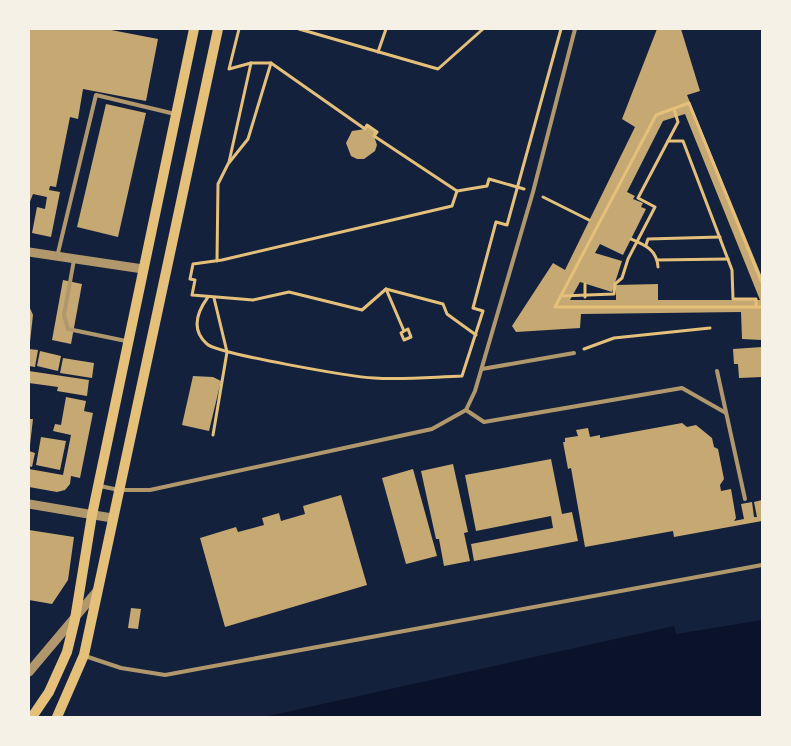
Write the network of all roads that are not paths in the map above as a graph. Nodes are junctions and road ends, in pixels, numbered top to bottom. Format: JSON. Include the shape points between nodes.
{"nodes":[{"id":1,"x":194,"y":29,"type":"edge"},
{"id":2,"x":218,"y":29,"type":"edge"},
{"id":3,"x":575,"y":29,"type":"edge"},
{"id":4,"x":177,"y":115,"type":"junction"},
{"id":5,"x":29,"y":252,"type":"edge"},
{"id":6,"x":58,"y":256,"type":"junction"},
{"id":7,"x":74,"y":260,"type":"junction"},
{"id":8,"x":143,"y":269,"type":"junction"},
{"id":9,"x":129,"y":342,"type":"junction"},
{"id":10,"x":574,"y":353,"type":"road end"},
{"id":11,"x":482,"y":369,"type":"junction"},
{"id":12,"x":717,"y":371,"type":"dead end"},
{"id":13,"x":466,"y":410,"type":"junction"},
{"id":14,"x":726,"y":413,"type":"junction"},
{"id":15,"x":99,"y":486,"type":"junction"},
{"id":16,"x":119,"y":490,"type":"junction"},
{"id":17,"x":745,"y":499,"type":"dead end"},
{"id":18,"x":29,"y":504,"type":"edge"},
{"id":19,"x":92,"y":515,"type":"junction"},
{"id":20,"x":112,"y":518,"type":"junction"},
{"id":21,"x":762,"y":565,"type":"edge"},
{"id":22,"x":98,"y":590,"type":"junction"},
{"id":23,"x":75,"y":619,"type":"junction"},
{"id":24,"x":84,"y":655,"type":"junction"},
{"id":25,"x":29,"y":672,"type":"edge"},
{"id":26,"x":32,"y":717,"type":"edge"},
{"id":27,"x":57,"y":717,"type":"edge"}],
"edges":[{"from":1,"to":4,"type":"main road"},
{"from":2,"to":16,"type":"main road"},
{"from":3,"to":11,"type":"lane"},
{"from":4,"to":6,"type":"lane","via":[[96,95]]},
{"from":4,"to":8,"type":"main road"},
{"from":5,"to":6,"type":"street"},
{"from":6,"to":7,"type":"street"},
{"from":7,"to":8,"type":"street"},
{"from":7,"to":9,"type":"lane","via":[[64,315],[68,329]]},
{"from":8,"to":9,"type":"main road"},
{"from":9,"to":15,"type":"main road"},
{"from":10,"to":11,"type":"lane"},
{"from":11,"to":13,"type":"lane"},
{"from":12,"to":14,"type":"lane"},
{"from":13,"to":14,"type":"lane","via":[[484,422],[682,388]]},
{"from":13,"to":16,"type":"lane","via":[[432,428],[150,490]]},
{"from":14,"to":17,"type":"lane"},
{"from":15,"to":16,"type":"lane"},
{"from":15,"to":19,"type":"main road"},
{"from":16,"to":20,"type":"main road"},
{"from":18,"to":19,"type":"street"},
{"from":19,"to":20,"type":"street"},
{"from":19,"to":23,"type":"main road"},
{"from":20,"to":22,"type":"main road"},
{"from":21,"to":24,"type":"lane","via":[[165,675],[120,668]]},
{"from":22,"to":23,"type":"street"},
{"from":22,"to":24,"type":"main road"},
{"from":23,"to":25,"type":"street"},
{"from":23,"to":26,"type":"main road","via":[[67,652],[49,692]]},
{"from":24,"to":27,"type":"main road"}]}
